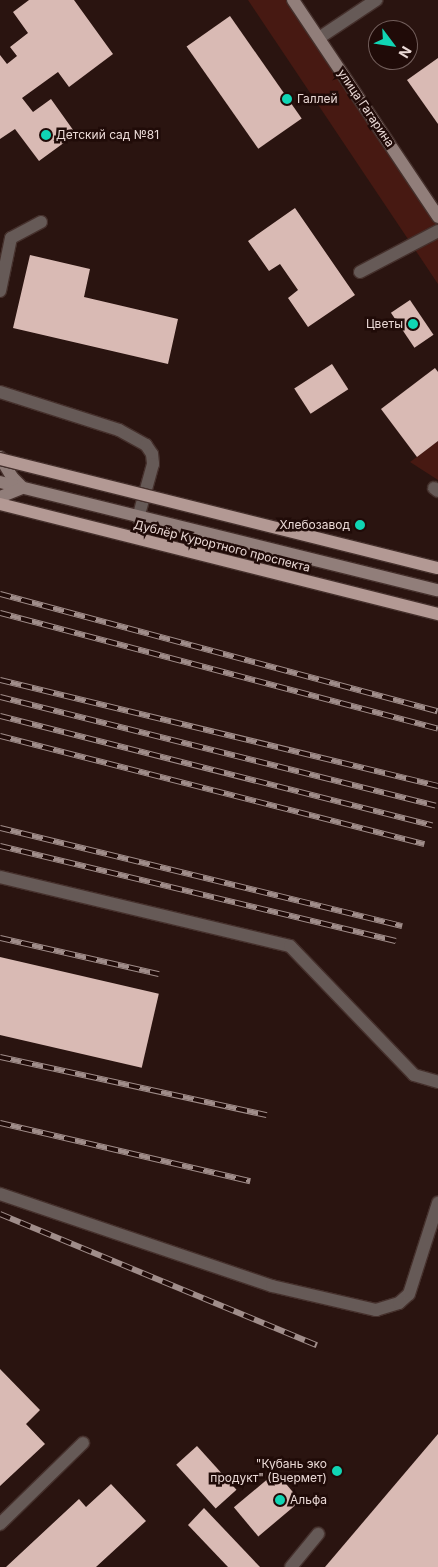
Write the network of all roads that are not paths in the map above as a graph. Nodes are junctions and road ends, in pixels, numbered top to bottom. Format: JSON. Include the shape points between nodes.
{"nodes":[{"id":1,"x":293,"y":0,"type":"edge"},
{"id":2,"x":376,"y":0,"type":"edge"},
{"id":3,"x":318,"y":38,"type":"junction"},
{"id":4,"x":438,"y":217,"type":"edge"},
{"id":5,"x":41,"y":222,"type":"dead end"},
{"id":6,"x":438,"y":231,"type":"edge"},
{"id":7,"x":360,"y":272,"type":"dead end"},
{"id":8,"x":0,"y":291,"type":"edge"},
{"id":9,"x":0,"y":392,"type":"edge"},
{"id":10,"x":0,"y":458,"type":"edge"},
{"id":11,"x":0,"y":482,"type":"edge"},
{"id":12,"x":24,"y":488,"type":"junction"},
{"id":13,"x":0,"y":497,"type":"edge"},
{"id":14,"x":0,"y":504,"type":"edge"},
{"id":15,"x":138,"y":518,"type":"junction"},
{"id":16,"x":438,"y":568,"type":"edge"},
{"id":17,"x":438,"y":590,"type":"edge"},
{"id":18,"x":438,"y":614,"type":"edge"},
{"id":19,"x":0,"y":877,"type":"edge"},
{"id":20,"x":438,"y":1082,"type":"edge"},
{"id":21,"x":0,"y":1194,"type":"edge"},
{"id":22,"x":438,"y":1203,"type":"edge"},
{"id":23,"x":83,"y":1442,"type":"dead end"},
{"id":24,"x":0,"y":1524,"type":"edge"},
{"id":25,"x":318,"y":1534,"type":"dead end"},
{"id":26,"x":291,"y":1567,"type":"edge"}],
"edges":[{"from":1,"to":3,"type":"street","name":"улица Гагарина"},
{"from":2,"to":3,"type":"street"},
{"from":3,"to":4,"type":"street","name":"улица Гагарина"},
{"from":5,"to":8,"type":"street","via":[[11,238]]},
{"from":6,"to":7,"type":"street"},
{"from":9,"to":15,"type":"street","via":[[119,430],[146,445],[152,454],[153,464]]},
{"from":10,"to":12,"type":"street"},
{"from":10,"to":16,"type":"main road","bridge":true},
{"from":11,"to":12,"type":"street"},
{"from":12,"to":13,"type":"street"},
{"from":12,"to":15,"type":"street"},
{"from":14,"to":18,"type":"main road","name":"Дублёр Курортного проспекта"},
{"from":15,"to":17,"type":"street"},
{"from":19,"to":20,"type":"street","via":[[290,946],[414,1075]]},
{"from":21,"to":22,"type":"street","via":[[272,1286],[376,1310],[399,1303],[409,1294]]},
{"from":23,"to":24,"type":"street"},
{"from":25,"to":26,"type":"street"}]}
